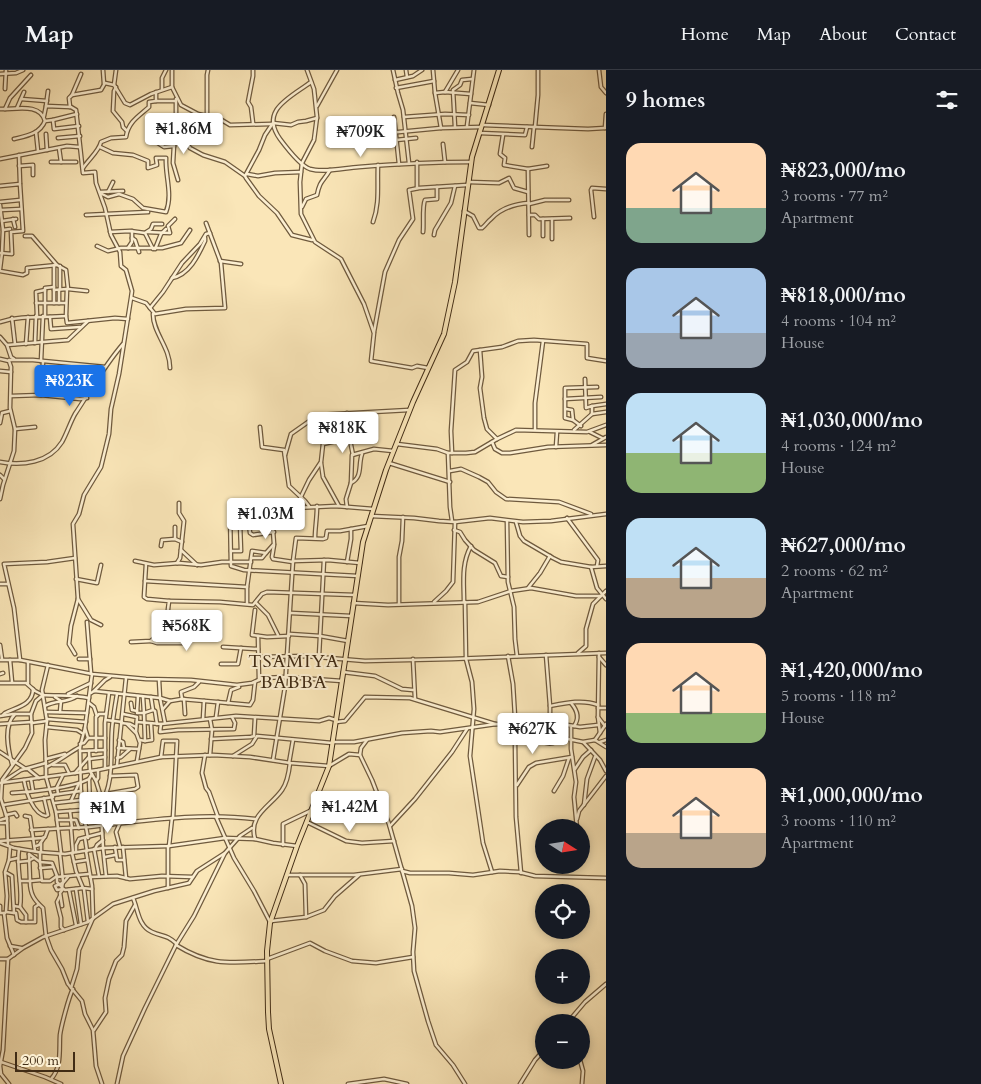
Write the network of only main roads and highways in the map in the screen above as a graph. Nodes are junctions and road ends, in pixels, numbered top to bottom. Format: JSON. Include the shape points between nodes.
{"nodes":[{"id":1,"x":499,"y":70,"type":"edge"},
{"id":2,"x":281,"y":1084,"type":"edge"}],
"edges":[{"from":1,"to":2,"type":"main road","via":[[471,162],[444,334],[389,463],[363,542],[329,766],[270,922],[267,960],[269,1030]]}]}
